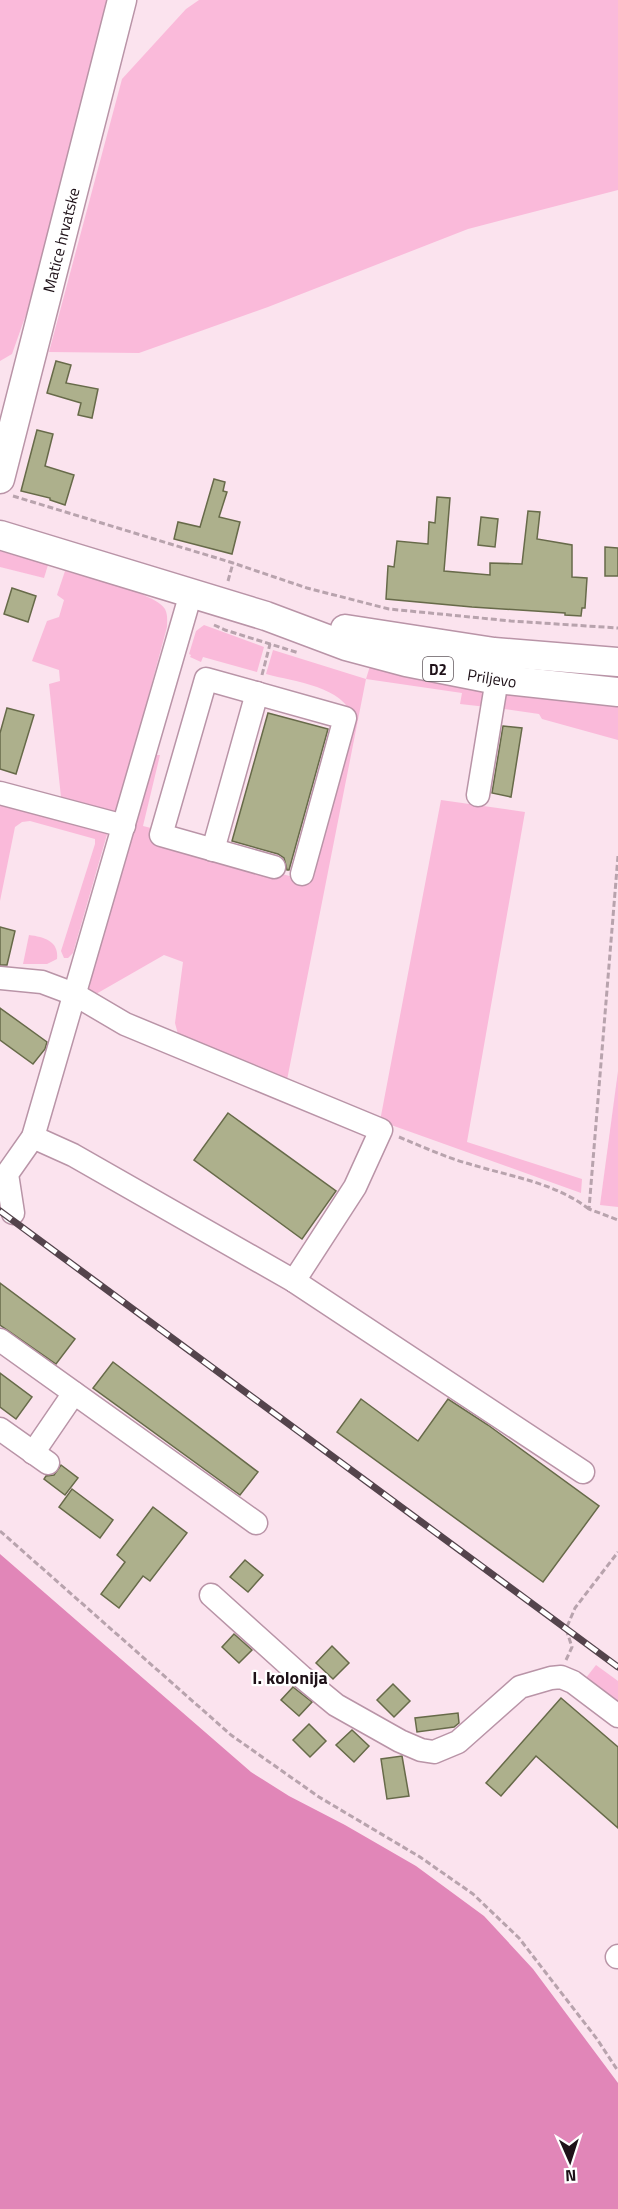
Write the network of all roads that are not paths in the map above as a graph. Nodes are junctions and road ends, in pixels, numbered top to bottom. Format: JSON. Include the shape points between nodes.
{"nodes":[{"id":1,"x":122,"y":0,"type":"edge"},
{"id":2,"x":6,"y":487,"type":"edge"},
{"id":3,"x":0,"y":535,"type":"edge"},
{"id":4,"x":191,"y":593,"type":"junction"},
{"id":5,"x":266,"y":615,"type":"junction"},
{"id":6,"x":618,"y":662,"type":"edge"},
{"id":7,"x":497,"y":680,"type":"junction"},
{"id":8,"x":618,"y":692,"type":"edge"},
{"id":9,"x":257,"y":693,"type":"junction"},
{"id":10,"x":149,"y":742,"type":"junction"},
{"id":11,"x":184,"y":753,"type":"junction"},
{"id":12,"x":0,"y":793,"type":"edge"},
{"id":13,"x":478,"y":795,"type":"dead end"},
{"id":14,"x":124,"y":826,"type":"junction"},
{"id":15,"x":213,"y":850,"type":"junction"},
{"id":16,"x":273,"y":867,"type":"dead end"},
{"id":17,"x":302,"y":874,"type":"dead end"},
{"id":18,"x":0,"y":978,"type":"edge"},
{"id":19,"x":74,"y":994,"type":"junction"},
{"id":20,"x":33,"y":1137,"type":"junction"},
{"id":21,"x":13,"y":1212,"type":"dead end"},
{"id":22,"x":294,"y":1281,"type":"junction"},
{"id":23,"x":0,"y":1340,"type":"edge"},
{"id":24,"x":74,"y":1394,"type":"junction"},
{"id":25,"x":0,"y":1429,"type":"edge"},
{"id":26,"x":583,"y":1472,"type":"dead end"},
{"id":27,"x":256,"y":1523,"type":"dead end"},
{"id":28,"x":211,"y":1595,"type":"dead end"},
{"id":29,"x":618,"y":1716,"type":"edge"}],
"edges":[{"from":1,"to":2,"type":"main road","name":"Matice hrvatske"},
{"from":3,"to":4,"type":"main road","name":"Priljevo","number":"D2"},
{"from":4,"to":5,"type":"main road","name":"Priljevo","number":"D2"},
{"from":4,"to":10,"type":"street"},
{"from":5,"to":6,"type":"main road","name":"Priljevo","number":"D2","via":[[434,644]]},
{"from":5,"to":7,"type":"main road","name":"Priljevo","number":"D2","via":[[371,653]]},
{"from":7,"to":8,"type":"main road","name":"Priljevo","number":"D2"},
{"from":7,"to":13,"type":"street"},
{"from":9,"to":11,"type":"street","via":[[206,679]]},
{"from":9,"to":15,"type":"street"},
{"from":9,"to":17,"type":"street","via":[[345,718]]},
{"from":10,"to":11,"type":"street"},
{"from":10,"to":14,"type":"street"},
{"from":11,"to":15,"type":"street","via":[[161,835]]},
{"from":12,"to":14,"type":"street"},
{"from":14,"to":19,"type":"street"},
{"from":15,"to":16,"type":"street"},
{"from":18,"to":19,"type":"street","via":[[42,981]]},
{"from":19,"to":20,"type":"street"},
{"from":19,"to":22,"type":"street","via":[[125,1024],[381,1130],[355,1187]]},
{"from":20,"to":21,"type":"street","via":[[7,1174]]},
{"from":20,"to":22,"type":"street","via":[[73,1155]]},
{"from":22,"to":26,"type":"street"},
{"from":23,"to":24,"type":"street"},
{"from":24,"to":25,"type":"street","via":[[41,1458]]},
{"from":24,"to":27,"type":"street"},
{"from":28,"to":29,"type":"street","via":[[336,1705],[421,1750],[434,1752],[458,1742],[520,1687],[551,1678],[573,1682]]}]}
